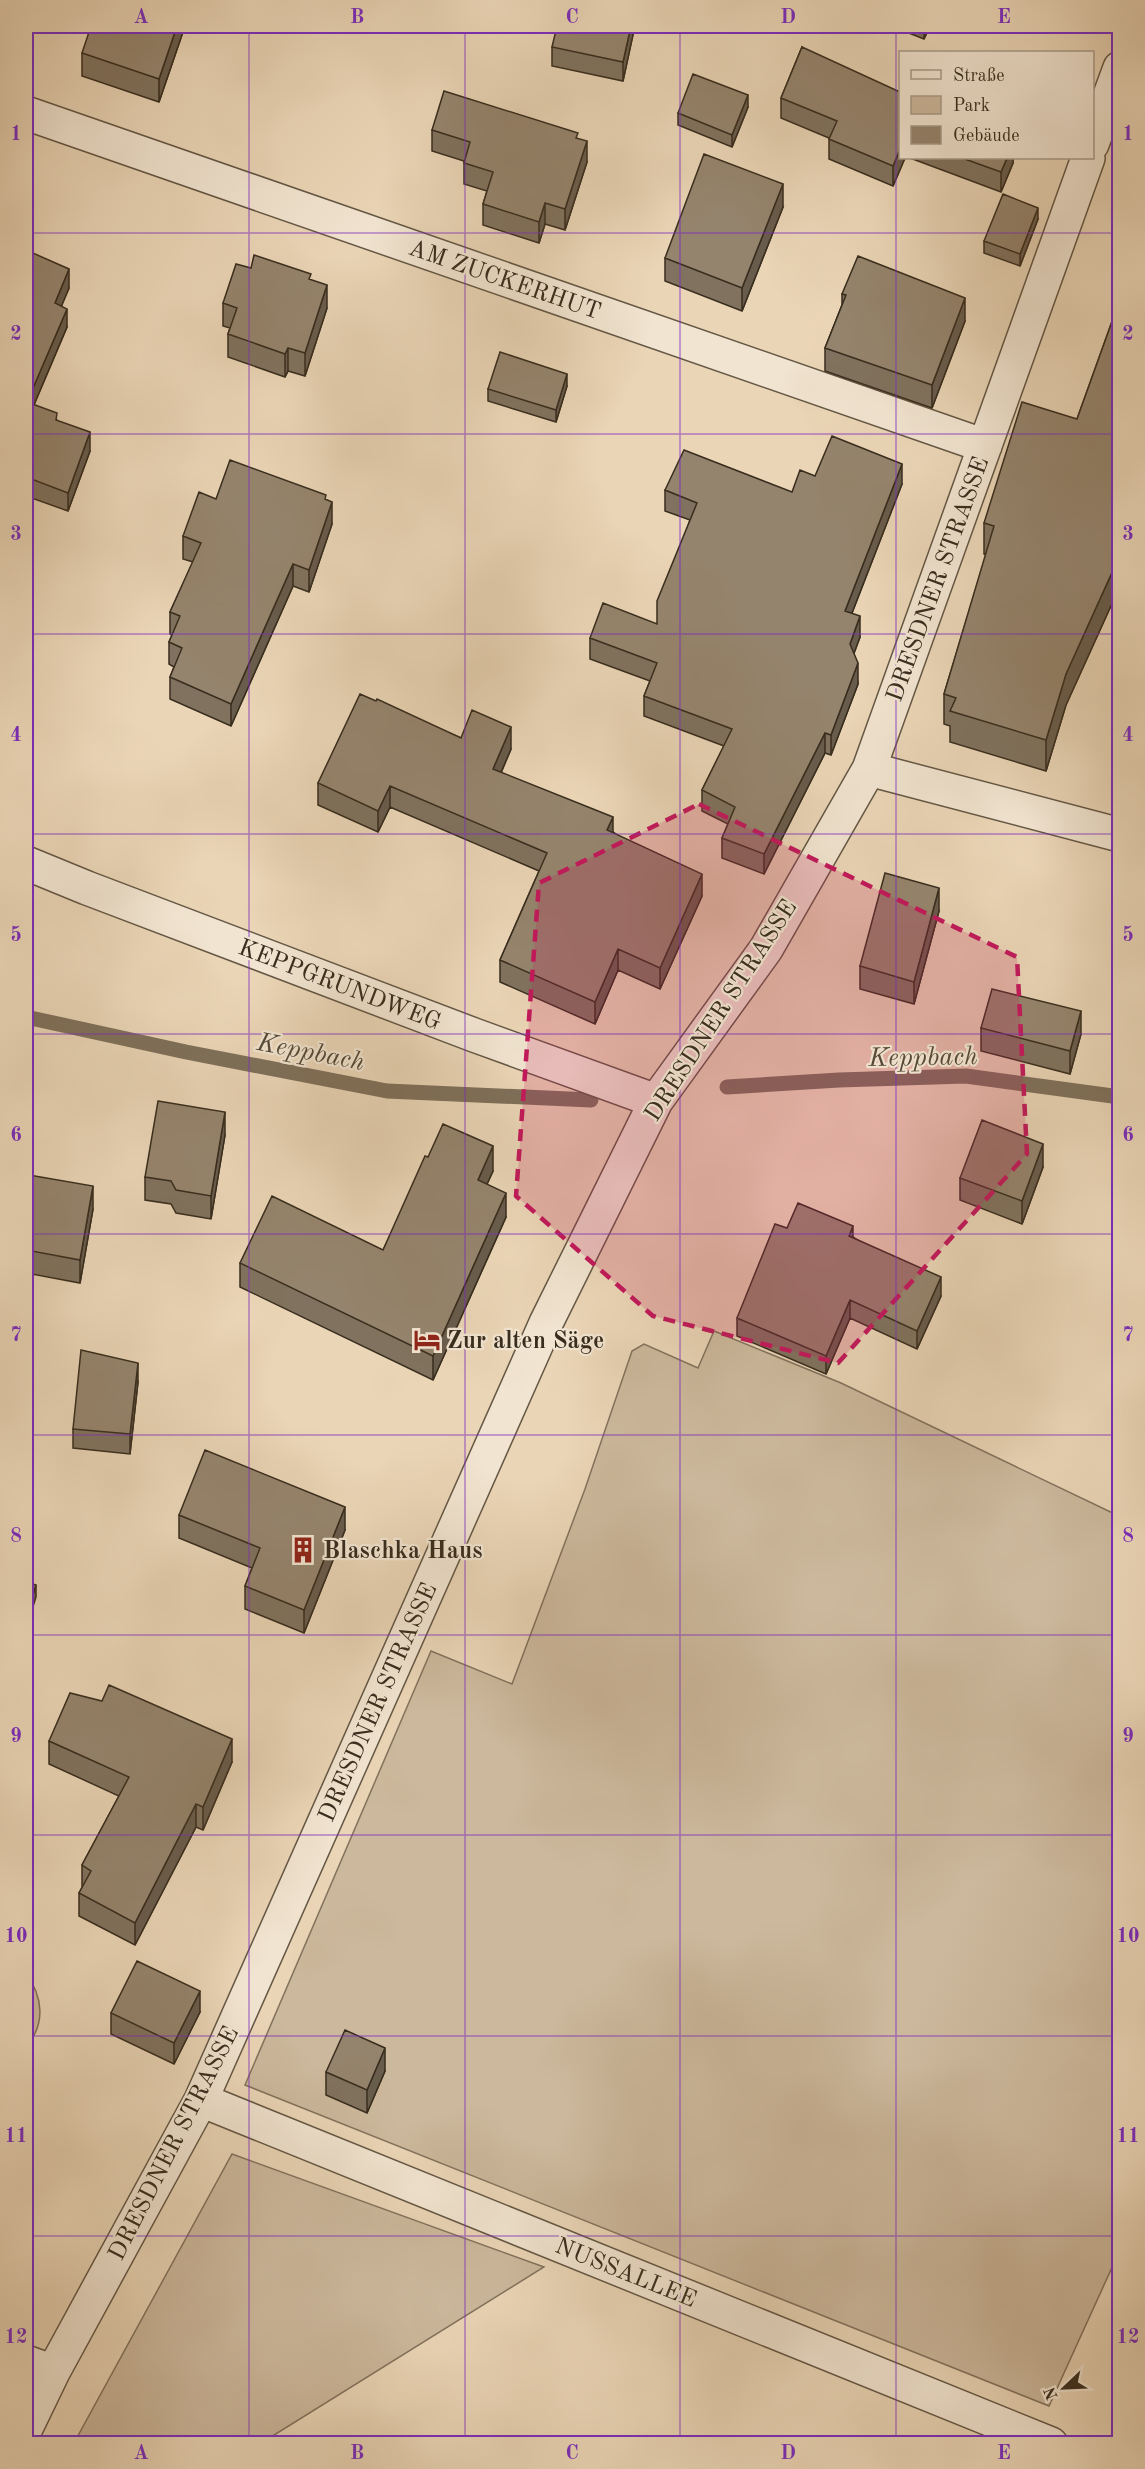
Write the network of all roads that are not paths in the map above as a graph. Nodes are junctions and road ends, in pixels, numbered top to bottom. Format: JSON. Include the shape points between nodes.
{"nodes":[{"id":1,"x":1119,"y":68,"type":"edge"},
{"id":2,"x":26,"y":113,"type":"edge"},
{"id":3,"x":1094,"y":138,"type":"edge"},
{"id":4,"x":1088,"y":159,"type":"edge"},
{"id":5,"x":985,"y":446,"type":"junction"},
{"id":6,"x":869,"y":769,"type":"junction"},
{"id":7,"x":1119,"y":835,"type":"edge"},
{"id":8,"x":26,"y":863,"type":"edge"},
{"id":9,"x":656,"y":1101,"type":"junction"},
{"id":10,"x":201,"y":2100,"type":"junction"},
{"id":11,"x":39,"y":2367,"type":"edge"},
{"id":12,"x":26,"y":2428,"type":"edge"},
{"id":13,"x":1051,"y":2444,"type":"edge"}],
"edges":[{"from":1,"to":3,"type":"street"},
{"from":2,"to":5,"type":"street","name":"AM ZUCKERHUT"},
{"from":4,"to":5,"type":"street","name":"DRESDNER STRASSE"},
{"from":5,"to":6,"type":"street","name":"DRESDNER STRASSE"},
{"from":6,"to":7,"type":"street"},
{"from":6,"to":9,"type":"street","name":"DRESDNER STRASSE","via":[[766,949]]},
{"from":8,"to":9,"type":"street","name":"KEPPGRUNDWEG"},
{"from":9,"to":10,"type":"street","name":"DRESDNER STRASSE","via":[[546,1323]]},
{"from":10,"to":11,"type":"street","name":"DRESDNER STRASSE"},
{"from":10,"to":13,"type":"street","name":"NUSSALLEE"},
{"from":11,"to":12,"type":"street","name":"DRESDNER STRASSE"}]}
